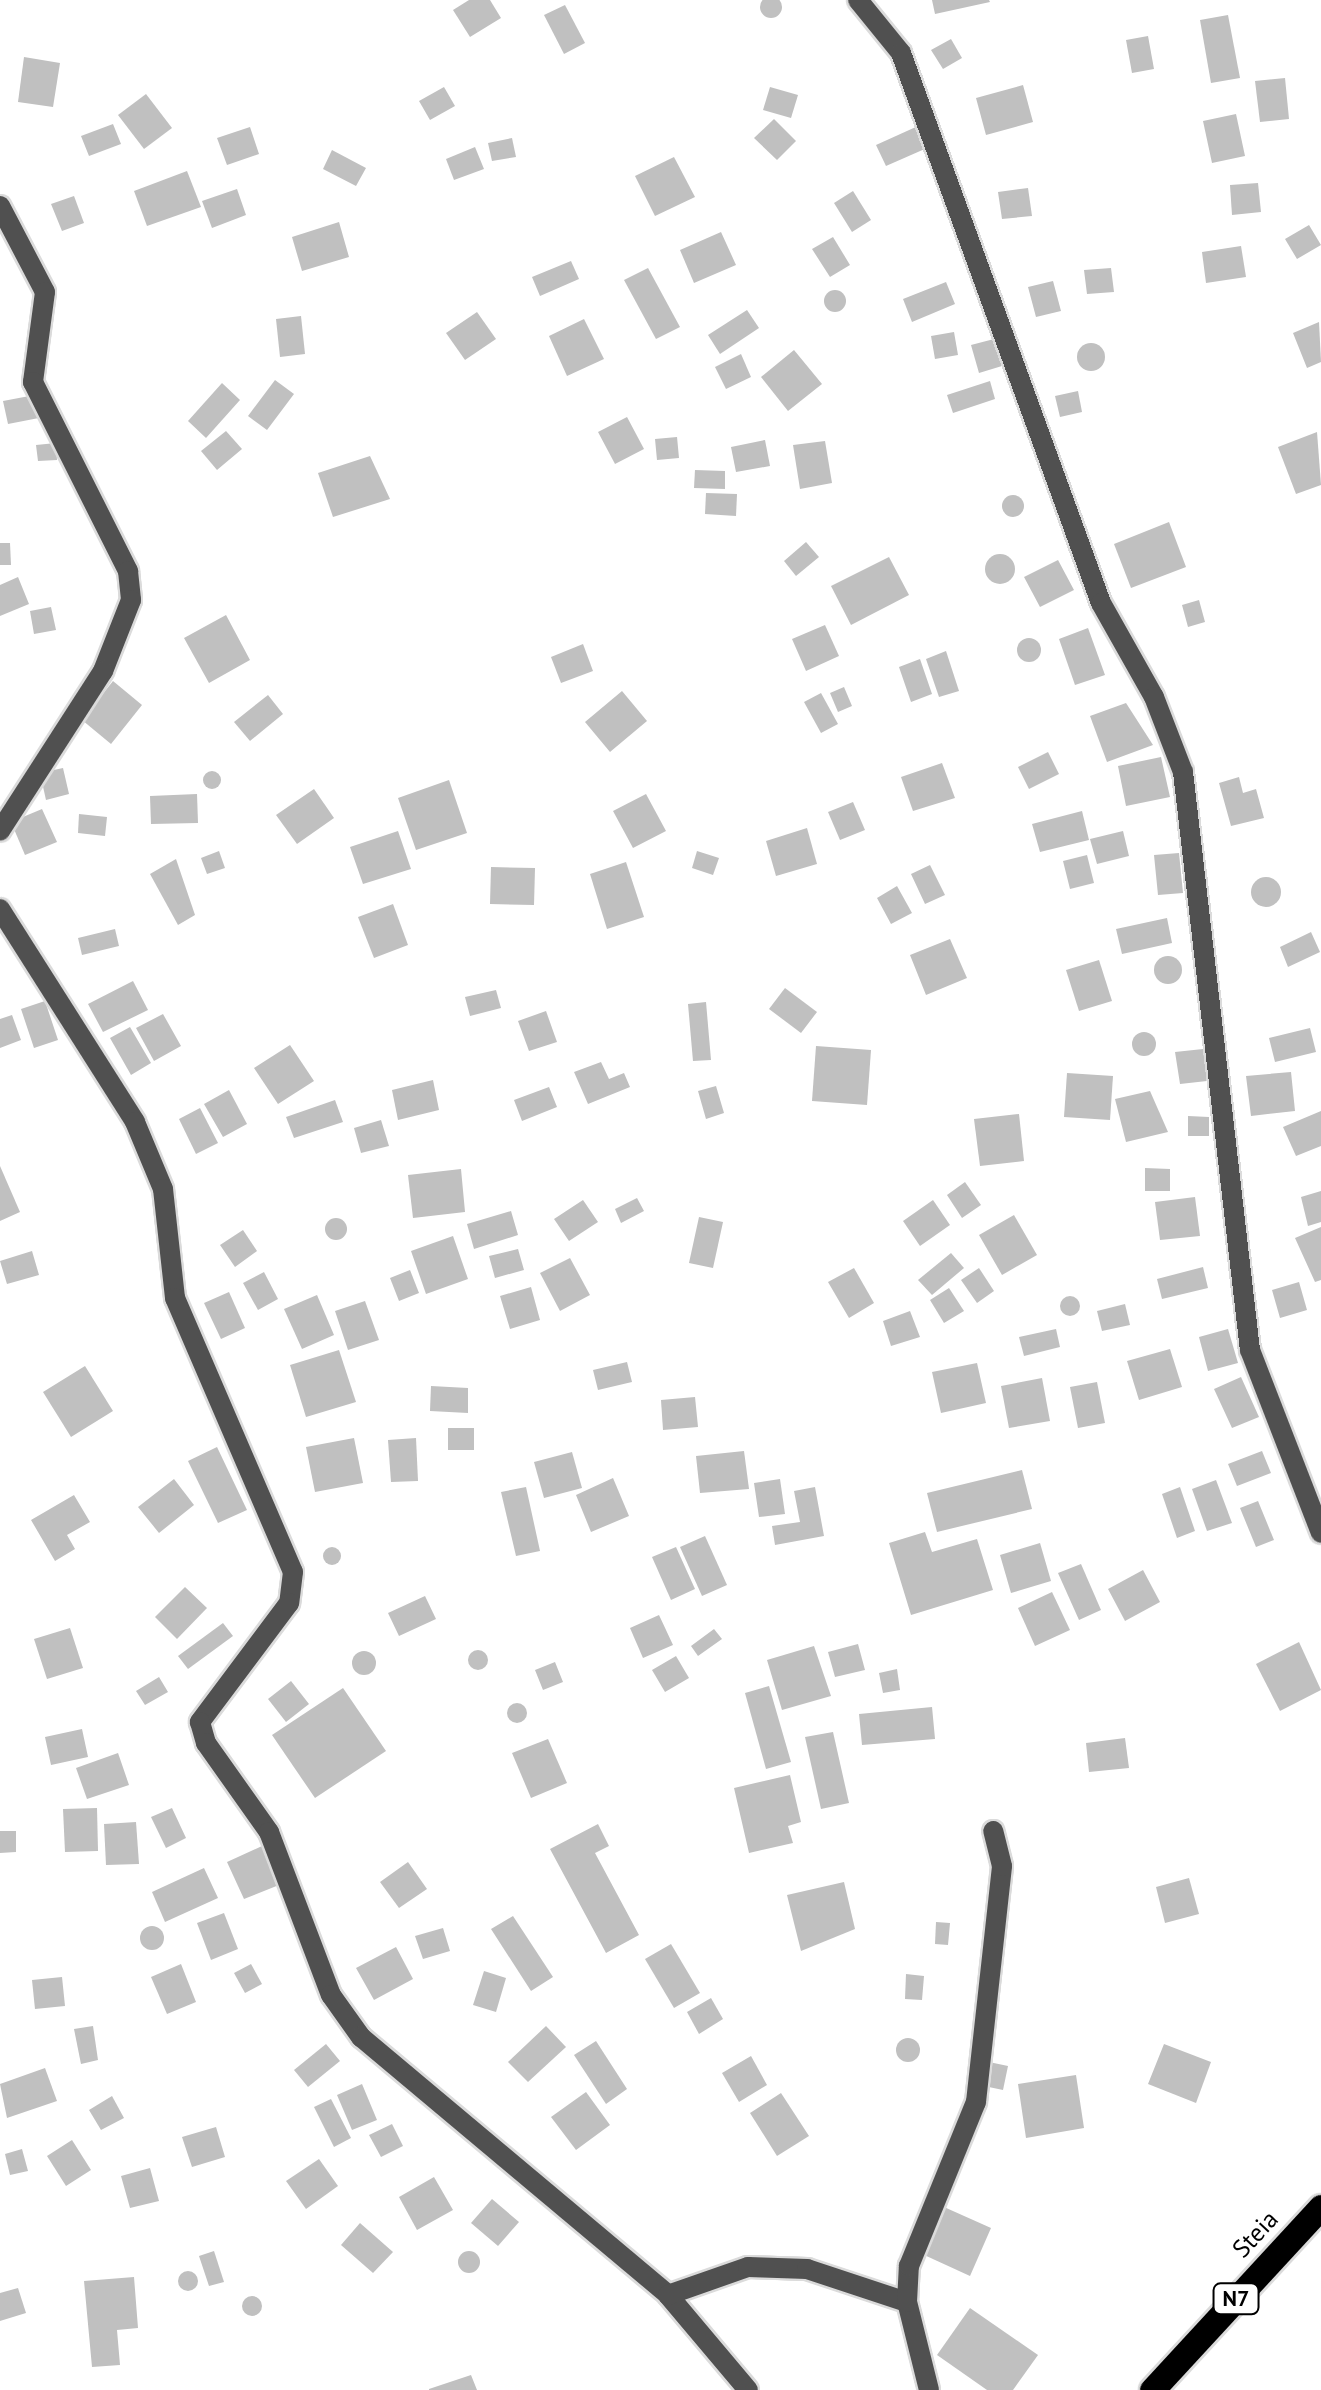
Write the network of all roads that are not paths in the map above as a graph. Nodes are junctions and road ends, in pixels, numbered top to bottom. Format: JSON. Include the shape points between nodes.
{"nodes":[{"id":1,"x":858,"y":0,"type":"edge"},
{"id":2,"x":0,"y":206,"type":"edge"},
{"id":3,"x":0,"y":830,"type":"edge"},
{"id":4,"x":0,"y":910,"type":"edge"},
{"id":5,"x":1321,"y":1533,"type":"edge"},
{"id":6,"x":992,"y":1831,"type":"dead end"},
{"id":7,"x":1321,"y":2207,"type":"edge"},
{"id":8,"x":668,"y":2295,"type":"junction"},
{"id":9,"x":906,"y":2302,"type":"junction"},
{"id":10,"x":748,"y":2390,"type":"edge"},
{"id":11,"x":929,"y":2390,"type":"edge"},
{"id":12,"x":1152,"y":2390,"type":"edge"}],
"edges":[{"from":1,"to":5,"type":"street","via":[[901,52],[1101,603],[1154,697],[1183,772],[1196,834],[1250,1350]]},
{"from":2,"to":3,"type":"street","via":[[46,292],[33,382],[128,571],[132,600],[102,671]]},
{"from":4,"to":8,"type":"street","via":[[135,1122],[163,1189],[175,1298],[293,1572],[289,1603],[208,1702],[200,1722],[206,1743],[269,1832],[344,2018]]},
{"from":6,"to":9,"type":"street","via":[[1002,1866],[986,2050],[976,2102],[909,2266]]},
{"from":7,"to":12,"type":"main road","name":"Steia","number":"N7"},
{"from":8,"to":9,"type":"street","via":[[748,2267],[807,2269]]},
{"from":8,"to":10,"type":"street"},
{"from":9,"to":11,"type":"street"}]}
